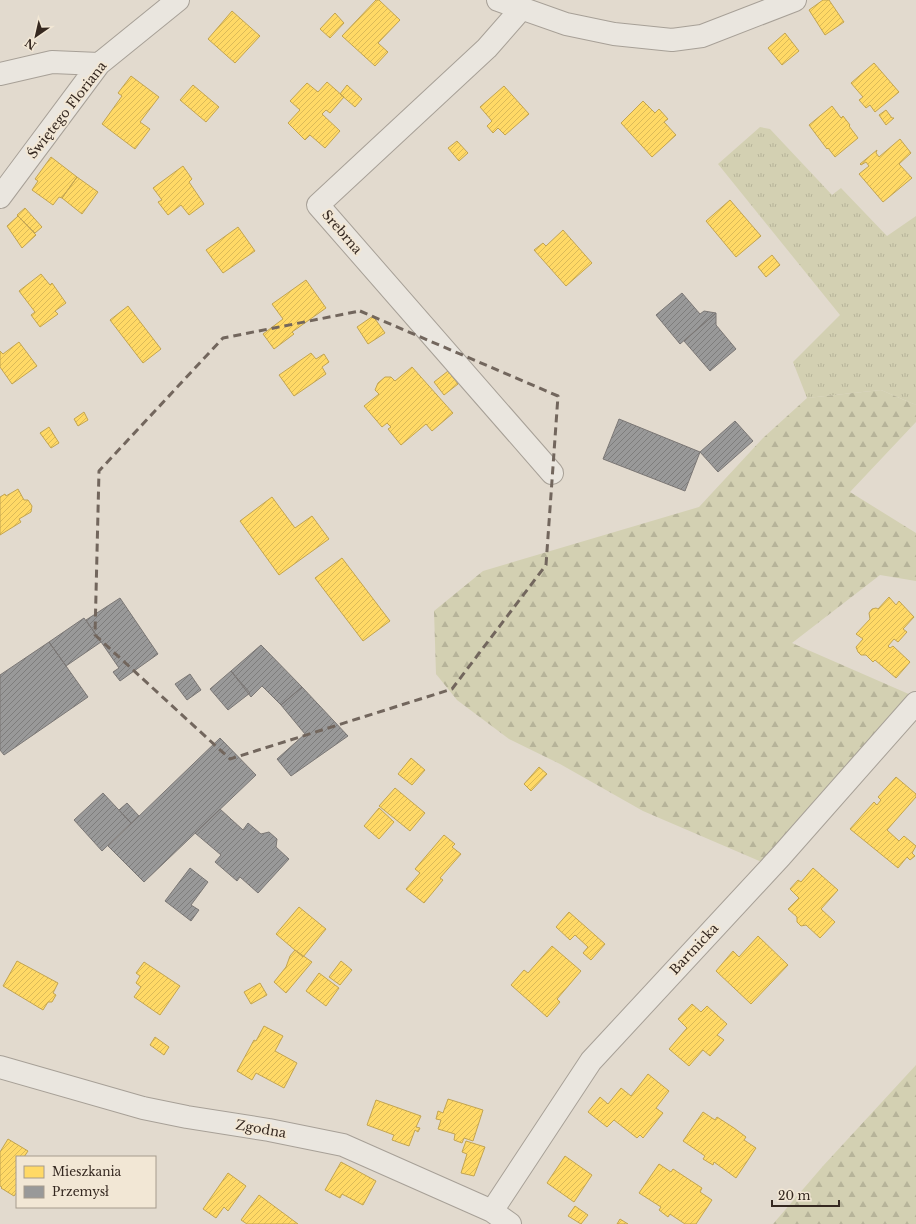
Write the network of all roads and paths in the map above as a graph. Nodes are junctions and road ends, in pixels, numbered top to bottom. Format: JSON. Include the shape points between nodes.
{"nodes":[{"id":1,"x":178,"y":0,"type":"edge"},
{"id":2,"x":498,"y":0,"type":"edge"},
{"id":3,"x":795,"y":0,"type":"edge"},
{"id":4,"x":522,"y":8,"type":"junction"},
{"id":5,"x":99,"y":64,"type":"junction"},
{"id":6,"x":0,"y":74,"type":"edge"},
{"id":7,"x":0,"y":197,"type":"edge"},
{"id":8,"x":552,"y":473,"type":"dead end"},
{"id":9,"x":916,"y":702,"type":"edge"},
{"id":10,"x":0,"y":1067,"type":"edge"},
{"id":11,"x":492,"y":1210,"type":"junction"},
{"id":12,"x":510,"y":1224,"type":"edge"}],
"edges":[{"from":1,"to":5,"type":"street","name":"Świętego Floriana"},
{"from":2,"to":4,"type":"street"},
{"from":3,"to":4,"type":"street","via":[[702,36],[672,40],[594,30],[566,24]]},
{"from":4,"to":8,"type":"street","name":"Srebrna","via":[[487,48],[318,205]]},
{"from":5,"to":6,"type":"street","via":[[52,62]]},
{"from":5,"to":7,"type":"street","name":"Świętego Floriana"},
{"from":9,"to":11,"type":"street","name":"Bartnicka","via":[[781,856],[591,1061]]},
{"from":10,"to":11,"type":"street","name":"Zgodna","via":[[143,1108],[343,1145]]},
{"from":11,"to":12,"type":"street","name":"Zgodna"}]}
